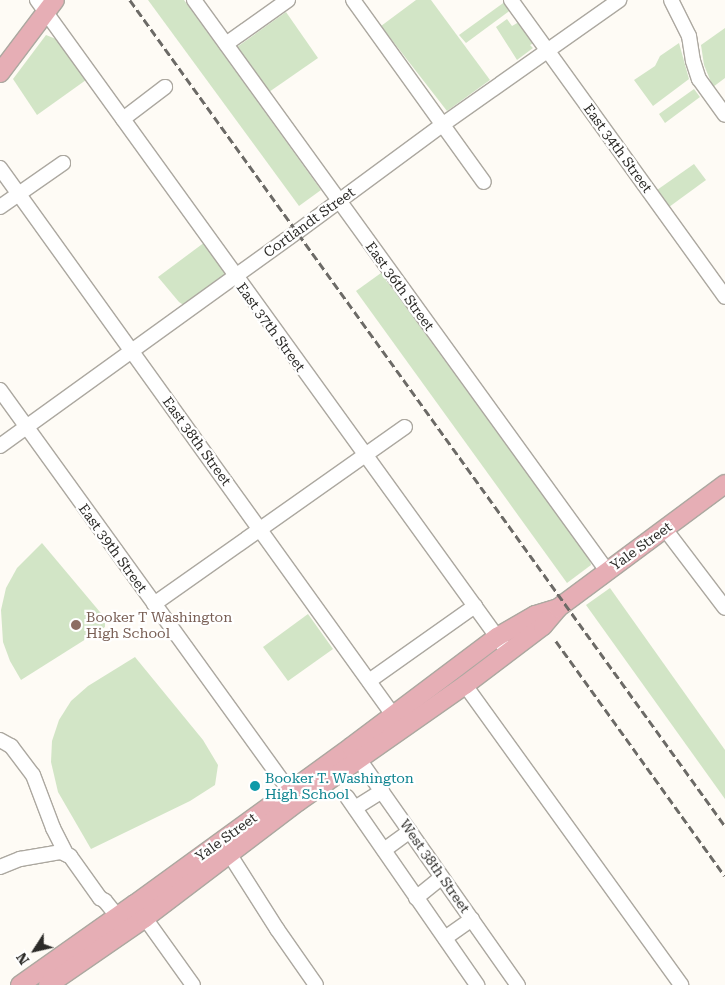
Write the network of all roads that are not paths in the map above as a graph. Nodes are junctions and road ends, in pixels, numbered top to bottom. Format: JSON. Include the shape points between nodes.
{"nodes":[{"id":1,"x":194,"y":0,"type":"edge"},
{"id":2,"x":288,"y":0,"type":"edge"},
{"id":3,"x":353,"y":0,"type":"edge"},
{"id":4,"x":511,"y":0,"type":"edge"},
{"id":5,"x":619,"y":0,"type":"edge"},
{"id":6,"x":671,"y":0,"type":"edge"},
{"id":7,"x":46,"y":4,"type":"edge"},
{"id":8,"x":226,"y":44,"type":"junction"},
{"id":9,"x":548,"y":52,"type":"junction"},
{"id":10,"x":0,"y":73,"type":"edge"},
{"id":11,"x":165,"y":87,"type":"dead end"},
{"id":12,"x":723,"y":109,"type":"edge"},
{"id":13,"x":122,"y":119,"type":"junction"},
{"id":14,"x":442,"y":125,"type":"junction"},
{"id":15,"x":63,"y":163,"type":"dead end"},
{"id":16,"x":0,"y":168,"type":"edge"},
{"id":17,"x":484,"y":182,"type":"dead end"},
{"id":18,"x":19,"y":193,"type":"junction"},
{"id":19,"x":339,"y":201,"type":"junction"},
{"id":20,"x":0,"y":207,"type":"edge"},
{"id":21,"x":234,"y":276,"type":"junction"},
{"id":22,"x":725,"y":297,"type":"edge"},
{"id":23,"x":132,"y":351,"type":"junction"},
{"id":24,"x":0,"y":390,"type":"edge"},
{"id":25,"x":27,"y":427,"type":"junction"},
{"id":26,"x":405,"y":427,"type":"dead end"},
{"id":27,"x":0,"y":446,"type":"edge"},
{"id":28,"x":366,"y":455,"type":"junction"},
{"id":29,"x":725,"y":484,"type":"edge"},
{"id":30,"x":665,"y":529,"type":"junction"},
{"id":31,"x":260,"y":530,"type":"junction"},
{"id":32,"x":607,"y":571,"type":"junction"},
{"id":33,"x":154,"y":604,"type":"junction"},
{"id":34,"x":475,"y":606,"type":"junction"},
{"id":35,"x":558,"y":608,"type":"junction"},
{"id":36,"x":725,"y":608,"type":"edge"},
{"id":37,"x":497,"y":637,"type":"junction"},
{"id":38,"x":508,"y":652,"type":"junction"},
{"id":39,"x":454,"y":669,"type":"junction"},
{"id":40,"x":368,"y":681,"type":"junction"},
{"id":41,"x":465,"y":685,"type":"junction"},
{"id":42,"x":393,"y":715,"type":"junction"},
{"id":43,"x":0,"y":740,"type":"edge"},
{"id":44,"x":355,"y":754,"type":"junction"},
{"id":45,"x":382,"y":791,"type":"junction"},
{"id":46,"x":294,"y":797,"type":"junction"},
{"id":47,"x":410,"y":831,"type":"junction"},
{"id":48,"x":384,"y":850,"type":"junction"},
{"id":49,"x":64,"y":854,"type":"junction"},
{"id":50,"x":230,"y":855,"type":"junction"},
{"id":51,"x":2,"y":861,"type":"edge"},
{"id":52,"x":442,"y":877,"type":"junction"},
{"id":53,"x":416,"y":898,"type":"junction"},
{"id":54,"x":140,"y":911,"type":"junction"},
{"id":55,"x":472,"y":919,"type":"junction"},
{"id":56,"x":119,"y":925,"type":"junction"},
{"id":57,"x":444,"y":938,"type":"junction"},
{"id":58,"x":513,"y":983,"type":"edge"},
{"id":59,"x":20,"y":985,"type":"edge"},
{"id":60,"x":48,"y":985,"type":"edge"},
{"id":61,"x":193,"y":985,"type":"edge"},
{"id":62,"x":316,"y":985,"type":"edge"},
{"id":63,"x":476,"y":985,"type":"edge"},
{"id":64,"x":681,"y":985,"type":"edge"}],
"edges":[{"from":1,"to":8,"type":"street","name":"East 36th Street"},
{"from":2,"to":8,"type":"street"},
{"from":3,"to":14,"type":"street"},
{"from":4,"to":9,"type":"street","name":"East 34th Street"},
{"from":5,"to":9,"type":"street","name":"Cortlandt Street"},
{"from":6,"to":12,"type":"street","via":[[689,36],[692,60],[699,78]]},
{"from":7,"to":10,"type":"main road"},
{"from":7,"to":13,"type":"street","name":"East 37th Street"},
{"from":8,"to":19,"type":"street","name":"East 36th Street"},
{"from":9,"to":14,"type":"street","name":"Cortlandt Street"},
{"from":9,"to":22,"type":"street","name":"East 34th Street"},
{"from":11,"to":13,"type":"street"},
{"from":13,"to":21,"type":"street","name":"East 37th Street"},
{"from":14,"to":17,"type":"street"},
{"from":14,"to":19,"type":"street","name":"Cortlandt Street"},
{"from":15,"to":18,"type":"street"},
{"from":16,"to":18,"type":"street","name":"East 38th Street"},
{"from":18,"to":20,"type":"street"},
{"from":18,"to":23,"type":"street","name":"East 38th Street"},
{"from":19,"to":21,"type":"street","name":"Cortlandt Street"},
{"from":19,"to":32,"type":"street","name":"East 36th Street"},
{"from":21,"to":23,"type":"street","name":"Cortlandt Street"},
{"from":21,"to":28,"type":"street","name":"East 37th Street"},
{"from":23,"to":25,"type":"street","name":"Cortlandt Street"},
{"from":23,"to":31,"type":"street","name":"East 38th Street"},
{"from":24,"to":25,"type":"street","name":"East 39th Street"},
{"from":25,"to":27,"type":"street","name":"Cortlandt Street"},
{"from":25,"to":33,"type":"street","name":"East 39th Street"},
{"from":26,"to":28,"type":"street"},
{"from":28,"to":31,"type":"street"},
{"from":28,"to":34,"type":"street","name":"East 37th Street"},
{"from":29,"to":30,"type":"main road","name":"Yale Street"},
{"from":30,"to":32,"type":"main road","name":"Yale Street"},
{"from":30,"to":36,"type":"street"},
{"from":31,"to":33,"type":"street"},
{"from":31,"to":40,"type":"street","name":"East 38th Street"},
{"from":32,"to":35,"type":"main road","name":"Yale Street"},
{"from":33,"to":46,"type":"street","name":"East 39th Street"},
{"from":34,"to":37,"type":"street","name":"East 37th Street"},
{"from":34,"to":40,"type":"street"},
{"from":35,"to":37,"type":"main road","name":"Yale Street","via":[[534,616]]},
{"from":35,"to":38,"type":"main road","name":"Yale Street","via":[[543,626]]},
{"from":37,"to":38,"type":"street","name":"East 37th Street"},
{"from":37,"to":39,"type":"main road","name":"Yale Street"},
{"from":38,"to":41,"type":"main road","name":"Yale Street"},
{"from":39,"to":41,"type":"main road"},
{"from":39,"to":42,"type":"main road","name":"Yale Street"},
{"from":40,"to":42,"type":"street","name":"East 38th Street"},
{"from":41,"to":44,"type":"main road","name":"Yale Street"},
{"from":41,"to":64,"type":"street"},
{"from":42,"to":44,"type":"main road","name":"Yale Street"},
{"from":43,"to":49,"type":"street","via":[[11,746],[33,775]]},
{"from":44,"to":45,"type":"street","name":"West 38th Street"},
{"from":44,"to":46,"type":"main road","name":"Yale Street"},
{"from":45,"to":47,"type":"street","name":"West 38th Street"},
{"from":45,"to":48,"type":"street","via":[[351,803]]},
{"from":46,"to":50,"type":"main road","name":"Yale Street"},
{"from":46,"to":54,"type":"main road","name":"Yale Street"},
{"from":47,"to":48,"type":"street"},
{"from":47,"to":52,"type":"street","name":"West 38th Street"},
{"from":48,"to":53,"type":"street"},
{"from":49,"to":51,"type":"street"},
{"from":49,"to":56,"type":"street","via":[[78,864]]},
{"from":50,"to":54,"type":"main road","name":"Yale Street"},
{"from":50,"to":62,"type":"street"},
{"from":52,"to":53,"type":"street"},
{"from":52,"to":55,"type":"street","name":"West 38th Street"},
{"from":53,"to":57,"type":"street"},
{"from":54,"to":56,"type":"main road","name":"Yale Street"},
{"from":54,"to":61,"type":"street"},
{"from":55,"to":57,"type":"street"},
{"from":55,"to":58,"type":"street","name":"West 38th Street"},
{"from":56,"to":59,"type":"main road","name":"Yale Street"},
{"from":56,"to":60,"type":"main road","name":"Yale Street"},
{"from":57,"to":63,"type":"street"}]}
